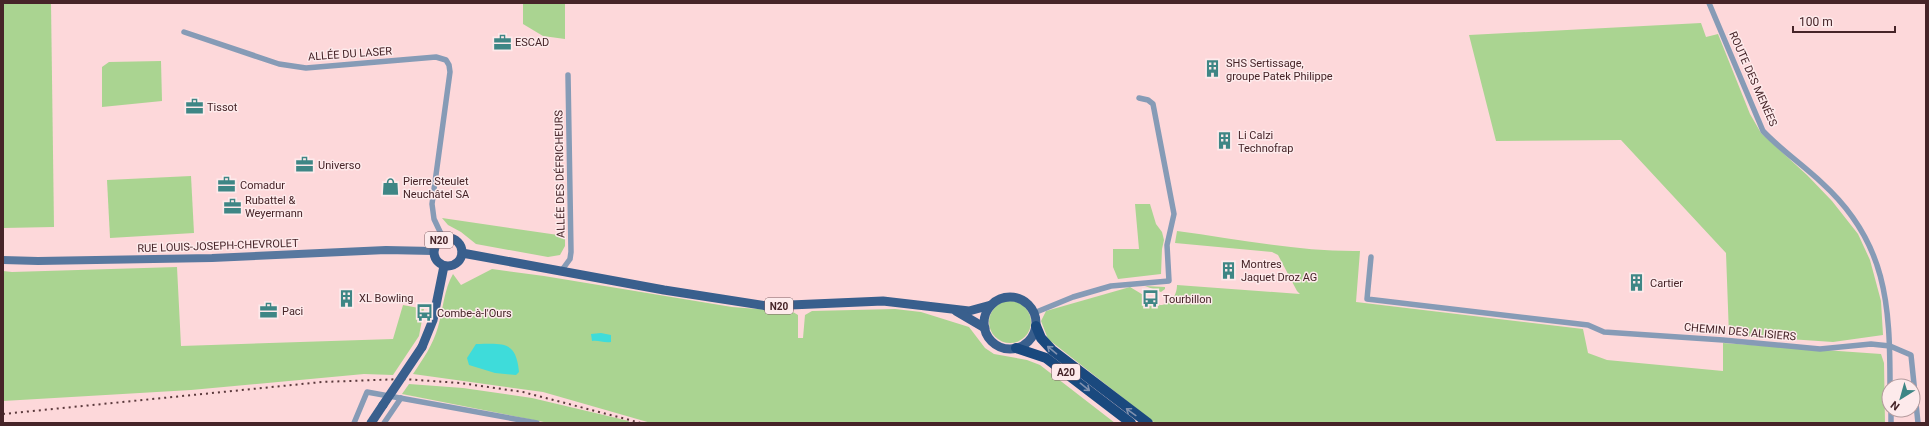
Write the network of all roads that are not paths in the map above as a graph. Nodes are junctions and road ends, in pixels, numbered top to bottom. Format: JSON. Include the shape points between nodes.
{"nodes":[{"id":1,"x":1709,"y":3,"type":"edge"},
{"id":2,"x":184,"y":32,"type":"dead end"},
{"id":3,"x":568,"y":75,"type":"dead end"},
{"id":4,"x":1138,"y":98,"type":"dead end"},
{"id":5,"x":443,"y":238,"type":"junction"},
{"id":6,"x":433,"y":251,"type":"junction"},
{"id":7,"x":462,"y":253,"type":"junction"},
{"id":8,"x":1371,"y":257,"type":"dead end"},
{"id":9,"x":3,"y":260,"type":"edge"},
{"id":10,"x":444,"y":266,"type":"junction"},
{"id":11,"x":562,"y":270,"type":"junction"},
{"id":12,"x":991,"y":305,"type":"junction"},
{"id":13,"x":953,"y":310,"type":"junction"},
{"id":14,"x":1034,"y":313,"type":"junction"},
{"id":15,"x":1036,"y":326,"type":"junction"},
{"id":16,"x":985,"y":328,"type":"junction"},
{"id":17,"x":1890,"y":346,"type":"junction"},
{"id":18,"x":1016,"y":348,"type":"junction"},
{"id":19,"x":1890,"y":378,"type":"edge"},
{"id":20,"x":401,"y":398,"type":"junction"},
{"id":21,"x":354,"y":423,"type":"edge"},
{"id":22,"x":371,"y":423,"type":"edge"},
{"id":23,"x":384,"y":423,"type":"edge"},
{"id":24,"x":537,"y":423,"type":"edge"},
{"id":25,"x":1131,"y":423,"type":"edge"},
{"id":26,"x":1148,"y":423,"type":"edge"},
{"id":27,"x":1918,"y":423,"type":"edge"}],
"edges":[{"from":1,"to":17,"type":"street","name":"ROUTE DES MENÉES","via":[[1763,131],[1823,184],[1859,227],[1872,249],[1886,296]]},
{"from":2,"to":5,"type":"street","name":"ALLÉE DU LASER","via":[[279,64],[306,68],[444,58],[449,63],[450,72],[432,204],[434,219]]},
{"from":3,"to":11,"type":"street","name":"ALLÉE DES DÉFRICHEURS","via":[[571,252],[570,259]]},
{"from":4,"to":14,"type":"street","via":[[1153,104],[1174,214],[1167,245],[1169,281],[1111,286],[1073,297]]},
{"from":5,"to":6,"type":"main road","number":"N20"},
{"from":5,"to":7,"type":"main road","number":"N20","via":[[455,240],[460,245]]},
{"from":6,"to":9,"type":"main road","name":"RUE LOUIS-JOSEPH-CHEVROLET","number":"N20","via":[[386,250],[212,258]]},
{"from":6,"to":10,"type":"main road","number":"N20","via":[[436,260]]},
{"from":7,"to":10,"type":"main road","number":"N20","via":[[456,264]]},
{"from":7,"to":11,"type":"main road","number":"N20"},
{"from":8,"to":17,"type":"street","name":"CHEMIN DES ALISIERS","via":[[1367,299],[1588,326],[1604,332],[1820,349],[1871,344]]},
{"from":10,"to":22,"type":"main road","bridge":true,"via":[[433,320],[422,348]]},
{"from":11,"to":13,"type":"main road","number":"N20","via":[[767,306],[883,302]]},
{"from":12,"to":13,"type":"main road","number":"N20","via":[[969,311]]},
{"from":12,"to":14,"type":"main road","number":"N20","via":[[1002,298],[1015,297],[1026,303]]},
{"from":12,"to":16,"type":"main road","via":[[985,316]]},
{"from":13,"to":16,"type":"main road","number":"N20"},
{"from":14,"to":15,"type":"main road"},
{"from":15,"to":18,"type":"main road","via":[[1031,338]]},
{"from":26,"to":15,"type":"highway","number":"A20","one_way":true,"via":[[1052,350],[1041,338]]},
{"from":16,"to":18,"type":"main road","number":"N20","via":[[990,339],[999,346]]},
{"from":17,"to":19,"type":"street","name":"ROUTE DES MENÉES"},
{"from":17,"to":27,"type":"street","name":"CHEMIN DES ALISIERS","via":[[1911,355]]},
{"from":18,"to":25,"type":"highway","number":"A20","one_way":true,"via":[[1046,358]]},
{"from":20,"to":21,"type":"street","via":[[367,392]]},
{"from":20,"to":23,"type":"street"},
{"from":20,"to":24,"type":"street"}]}
